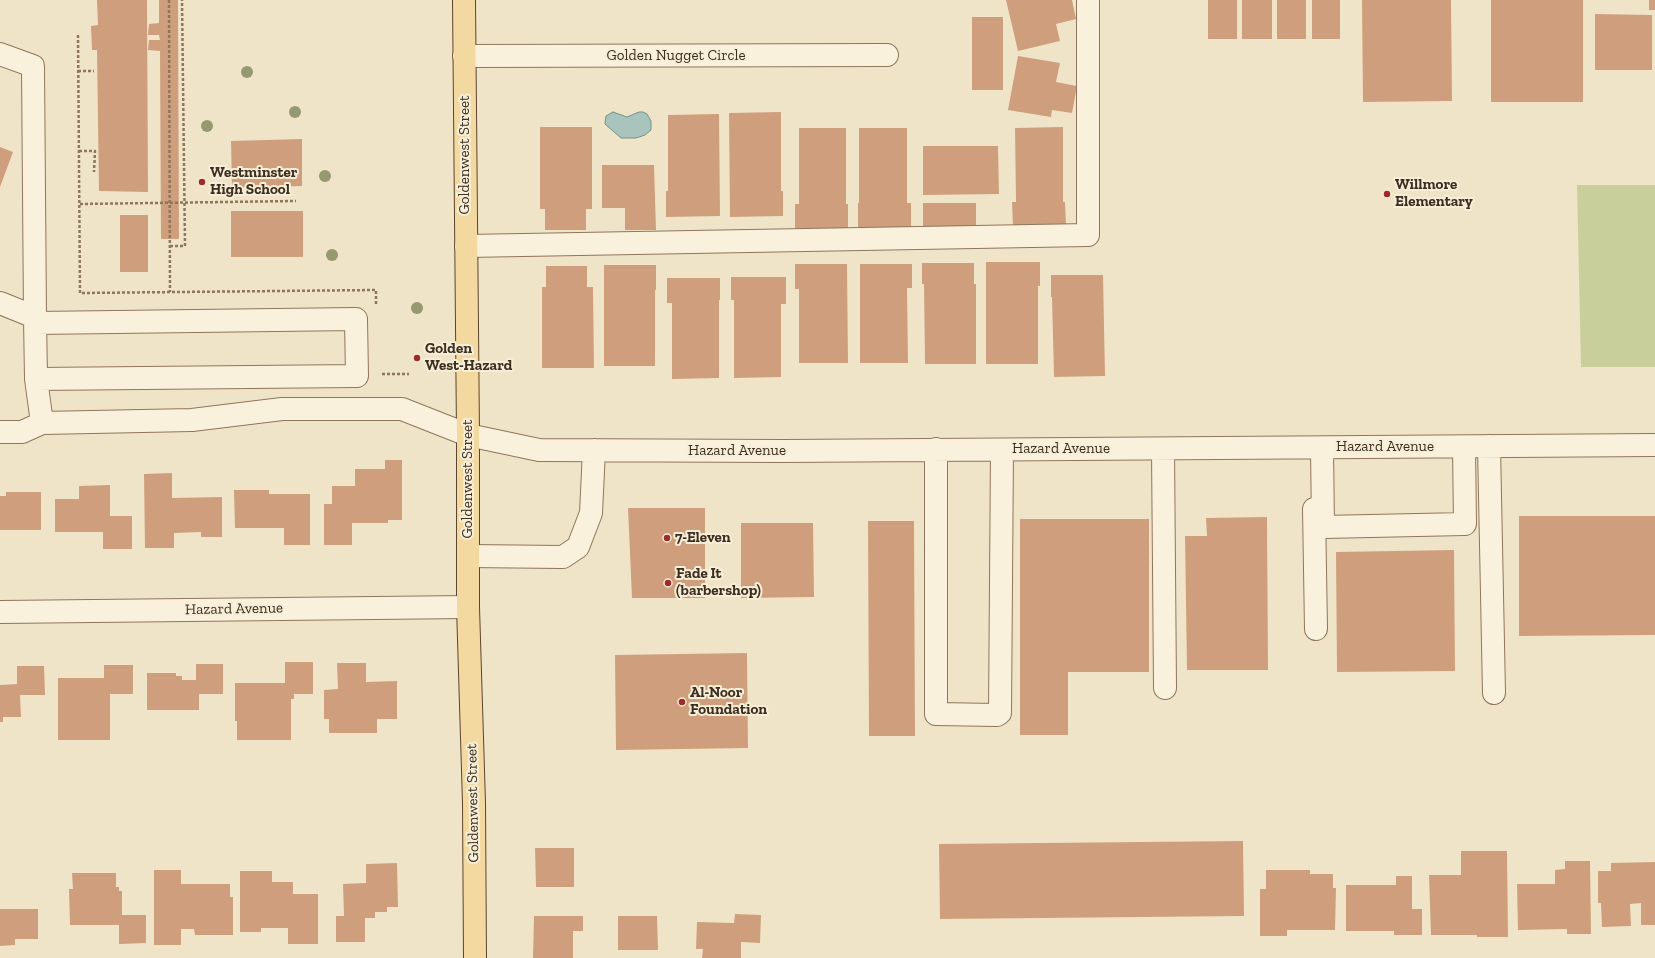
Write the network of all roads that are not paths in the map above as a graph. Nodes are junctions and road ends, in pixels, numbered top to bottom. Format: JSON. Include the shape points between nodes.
{"nodes":[{"id":1,"x":464,"y":0,"type":"edge"},
{"id":2,"x":1088,"y":0,"type":"edge"},
{"id":3,"x":0,"y":54,"type":"edge"},
{"id":4,"x":887,"y":55,"type":"dead end"},
{"id":5,"x":464,"y":56,"type":"junction"},
{"id":6,"x":466,"y":246,"type":"junction"},
{"id":7,"x":0,"y":303,"type":"edge"},
{"id":8,"x":35,"y":320,"type":"junction"},
{"id":9,"x":36,"y":379,"type":"junction"},
{"id":10,"x":42,"y":423,"type":"junction"},
{"id":11,"x":0,"y":432,"type":"edge"},
{"id":12,"x":468,"y":435,"type":"junction"},
{"id":13,"x":1655,"y":445,"type":"edge"},
{"id":14,"x":1489,"y":446,"type":"junction"},
{"id":15,"x":1464,"y":447,"type":"junction"},
{"id":16,"x":1163,"y":448,"type":"junction"},
{"id":17,"x":1318,"y":448,"type":"junction"},
{"id":18,"x":936,"y":449,"type":"junction"},
{"id":19,"x":594,"y":450,"type":"junction"},
{"id":20,"x":1002,"y":450,"type":"junction"},
{"id":21,"x":468,"y":556,"type":"junction"},
{"id":22,"x":468,"y":606,"type":"junction"},
{"id":23,"x":0,"y":612,"type":"edge"},
{"id":24,"x":1316,"y":630,"type":"dead end"},
{"id":25,"x":1165,"y":688,"type":"dead end"},
{"id":26,"x":1494,"y":693,"type":"dead end"},
{"id":27,"x":475,"y":958,"type":"edge"}],
"edges":[{"from":1,"to":5,"type":"main road","name":"Goldenwest Street"},
{"from":2,"to":6,"type":"street","via":[[1088,235]]},
{"from":3,"to":8,"type":"street","via":[[33,66]]},
{"from":4,"to":5,"type":"street","name":"Golden Nugget Circle"},
{"from":5,"to":6,"type":"main road","name":"Goldenwest Street"},
{"from":6,"to":12,"type":"main road","name":"Goldenwest Street"},
{"from":7,"to":8,"type":"street"},
{"from":8,"to":9,"type":"street"},
{"from":8,"to":9,"type":"street","via":[[356,319],[357,376]]},
{"from":9,"to":10,"type":"street"},
{"from":10,"to":11,"type":"street","via":[[22,432]]},
{"from":10,"to":12,"type":"street","name":"Hazard Avenue","via":[[192,420],[282,409],[402,409]]},
{"from":12,"to":19,"type":"street","name":"Hazard Avenue","via":[[539,450]]},
{"from":12,"to":21,"type":"main road","name":"Goldenwest Street"},
{"from":13,"to":14,"type":"street","name":"Hazard Avenue"},
{"from":14,"to":15,"type":"street","name":"Hazard Avenue"},
{"from":14,"to":26,"type":"street"},
{"from":15,"to":17,"type":"street","name":"Hazard Avenue"},
{"from":15,"to":17,"type":"street","via":[[1465,524],[1323,527]]},
{"from":16,"to":17,"type":"street","name":"Hazard Avenue"},
{"from":16,"to":20,"type":"street","name":"Hazard Avenue"},
{"from":16,"to":25,"type":"street"},
{"from":17,"to":24,"type":"street"},
{"from":18,"to":19,"type":"street","name":"Hazard Avenue"},
{"from":18,"to":20,"type":"street","name":"Hazard Avenue"},
{"from":18,"to":20,"type":"street","via":[[936,714],[997,715],[1000,713]]},
{"from":19,"to":21,"type":"street","via":[[591,513],[578,547],[563,557]]},
{"from":21,"to":22,"type":"main road","name":"Goldenwest Street"},
{"from":22,"to":23,"type":"street","name":"Hazard Avenue"},
{"from":22,"to":27,"type":"main road","name":"Goldenwest Street","via":[[474,804]]}]}
